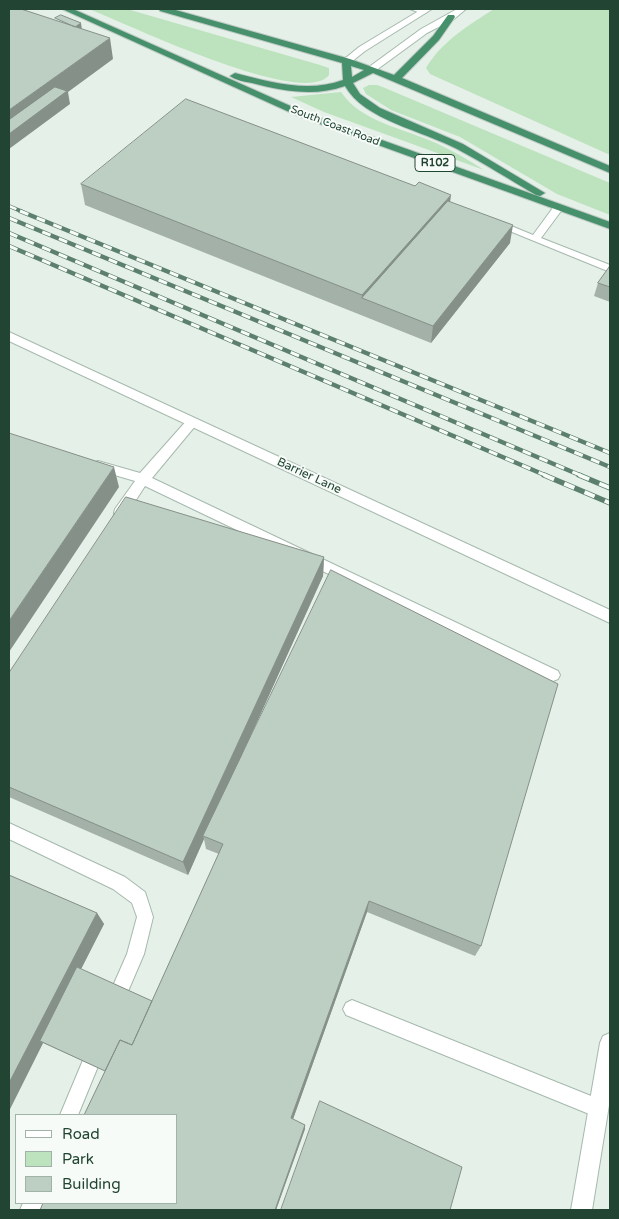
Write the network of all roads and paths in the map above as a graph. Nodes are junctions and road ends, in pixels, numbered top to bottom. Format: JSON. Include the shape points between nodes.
{"nodes":[{"id":1,"x":66,"y":9,"type":"edge"},
{"id":2,"x":163,"y":9,"type":"edge"},
{"id":3,"x":462,"y":9,"type":"edge"},
{"id":4,"x":422,"y":10,"type":"edge"},
{"id":5,"x":451,"y":17,"type":"junction"},
{"id":6,"x":347,"y":61,"type":"junction"},
{"id":7,"x":194,"y":65,"type":"junction"},
{"id":8,"x":372,"y":69,"type":"junction"},
{"id":9,"x":396,"y":78,"type":"junction"},
{"id":10,"x":348,"y":83,"type":"junction"},
{"id":11,"x":610,"y":170,"type":"edge"},
{"id":12,"x":564,"y":209,"type":"junction"},
{"id":13,"x":490,"y":221,"type":"edge"},
{"id":14,"x":610,"y":226,"type":"edge"},
{"id":15,"x":536,"y":238,"type":"junction"},
{"id":16,"x":610,"y":269,"type":"edge"},
{"id":17,"x":9,"y":336,"type":"edge"},
{"id":18,"x":192,"y":422,"type":"junction"},
{"id":19,"x":90,"y":463,"type":"edge"},
{"id":20,"x":143,"y":479,"type":"junction"},
{"id":21,"x":115,"y":520,"type":"edge"},
{"id":22,"x":610,"y":617,"type":"edge"},
{"id":23,"x":553,"y":675,"type":"dead end"},
{"id":24,"x":9,"y":831,"type":"edge"},
{"id":25,"x":352,"y":1009,"type":"dead end"},
{"id":26,"x":109,"y":1017,"type":"edge"},
{"id":27,"x":102,"y":1035,"type":"edge"},
{"id":28,"x":610,"y":1043,"type":"edge"},
{"id":29,"x":599,"y":1109,"type":"junction"},
{"id":30,"x":69,"y":1114,"type":"edge"},
{"id":31,"x":581,"y":1210,"type":"edge"}],
"edges":[{"from":1,"to":7,"type":"highway","name":"South Coast Road","number":"R102"},
{"from":2,"to":6,"type":"highway"},
{"from":3,"to":5,"type":"street"},
{"from":4,"to":6,"type":"street"},
{"from":5,"to":8,"type":"street","via":[[424,31]]},
{"from":5,"to":9,"type":"highway","via":[[423,52]]},
{"from":6,"to":8,"type":"highway"},
{"from":6,"to":10,"type":"highway"},
{"from":7,"to":10,"type":"highway","via":[[287,89]]},
{"from":7,"to":12,"type":"highway","name":"South Coast Road","number":"R102","via":[[301,114]]},
{"from":8,"to":9,"type":"highway"},
{"from":8,"to":10,"type":"highway"},
{"from":9,"to":11,"type":"highway"},
{"from":10,"to":12,"type":"highway","via":[[373,108],[457,145]]},
{"from":12,"to":14,"type":"highway","name":"South Coast Road","number":"R102"},
{"from":12,"to":15,"type":"lane"},
{"from":13,"to":15,"type":"lane"},
{"from":15,"to":16,"type":"lane"},
{"from":17,"to":18,"type":"street","name":"Barrier Lane"},
{"from":18,"to":20,"type":"lane"},
{"from":18,"to":22,"type":"street","name":"Barrier Lane"},
{"from":19,"to":20,"type":"lane"},
{"from":20,"to":21,"type":"lane"},
{"from":20,"to":23,"type":"lane"},
{"from":24,"to":26,"type":"lane","via":[[119,883],[139,898],[145,917],[135,954]]},
{"from":25,"to":29,"type":"lane"},
{"from":27,"to":30,"type":"lane"},
{"from":28,"to":29,"type":"street"},
{"from":29,"to":31,"type":"street"}]}
